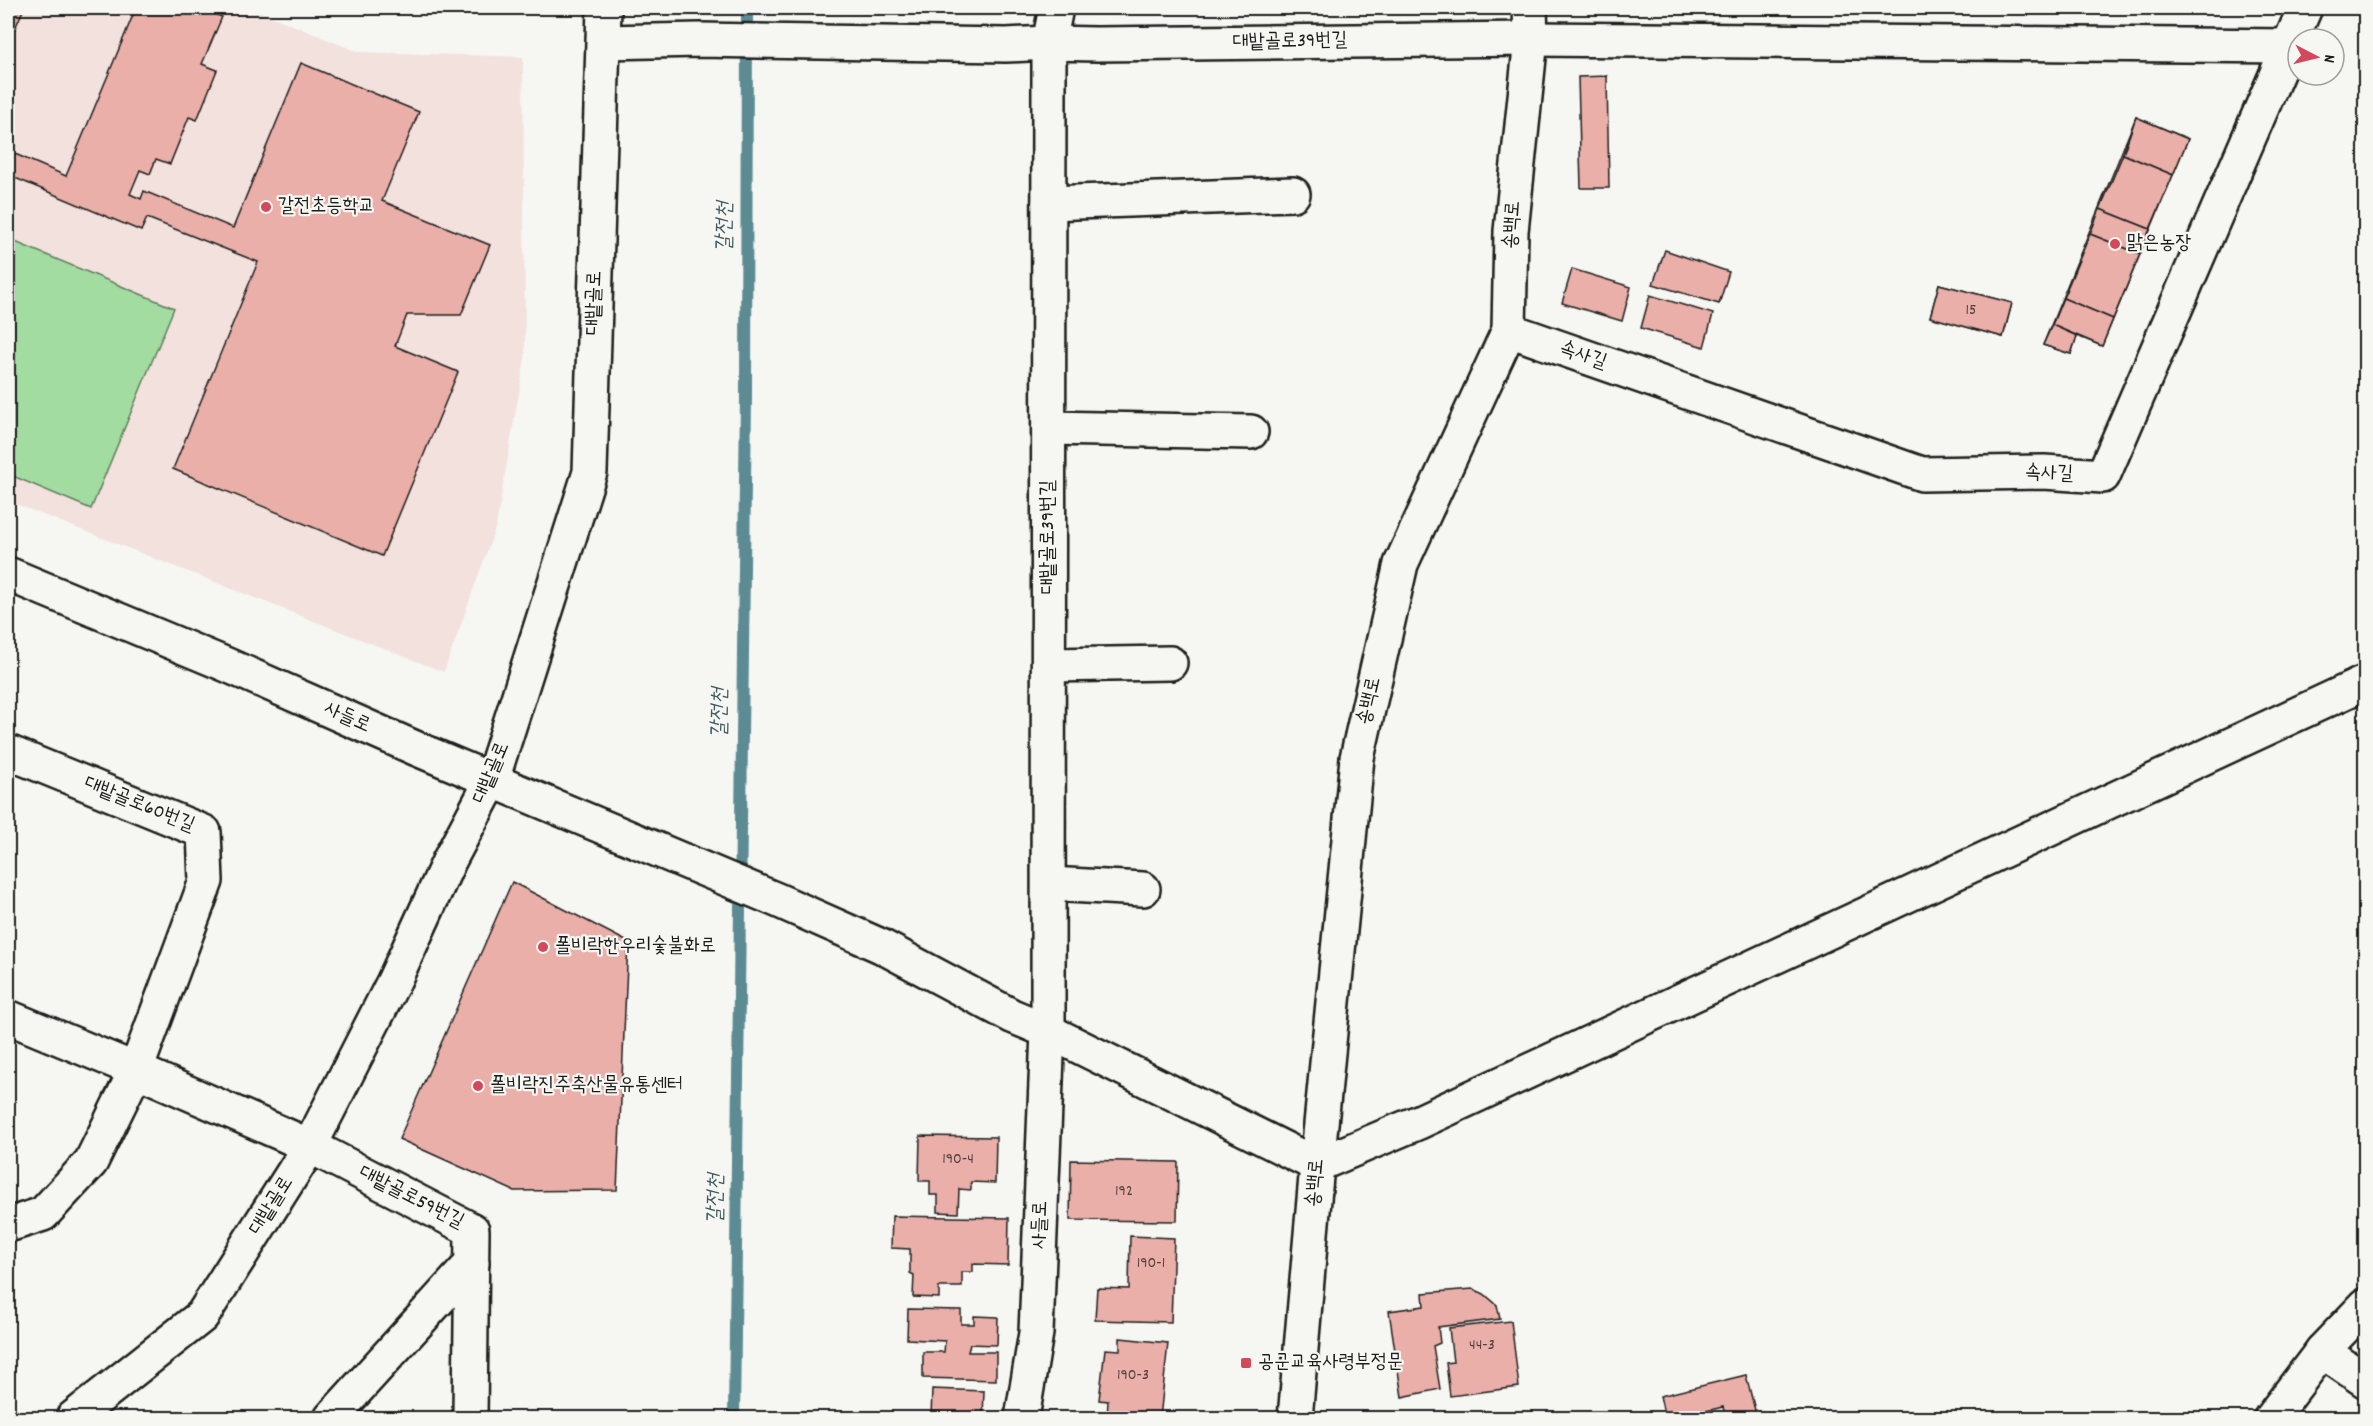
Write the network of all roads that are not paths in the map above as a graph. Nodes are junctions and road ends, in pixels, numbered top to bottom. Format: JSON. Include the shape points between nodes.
{"nodes":[{"id":1,"x":604,"y":8,"type":"edge"},
{"id":2,"x":1056,"y":8,"type":"edge"},
{"id":3,"x":2305,"y":8,"type":"edge"},
{"id":4,"x":1530,"y":23,"type":"edge"},
{"id":5,"x":2297,"y":27,"type":"edge"},
{"id":6,"x":604,"y":42,"type":"junction"},
{"id":7,"x":1049,"y":43,"type":"junction"},
{"id":8,"x":2286,"y":46,"type":"edge"},
{"id":9,"x":2286,"y":53,"type":"edge"},
{"id":10,"x":1293,"y":194,"type":"dead end"},
{"id":11,"x":1049,"y":202,"type":"junction"},
{"id":12,"x":1509,"y":330,"type":"junction"},
{"id":13,"x":1049,"y":428,"type":"junction"},
{"id":14,"x":1251,"y":432,"type":"dead end"},
{"id":15,"x":8,"y":574,"type":"edge"},
{"id":16,"x":1170,"y":663,"type":"dead end"},
{"id":17,"x":1049,"y":665,"type":"junction"},
{"id":18,"x":2366,"y":682,"type":"edge"},
{"id":19,"x":8,"y":752,"type":"edge"},
{"id":20,"x":492,"y":780,"type":"junction"},
{"id":21,"x":1049,"y":884,"type":"junction"},
{"id":22,"x":1143,"y":889,"type":"dead end"},
{"id":23,"x":8,"y":1017,"type":"edge"},
{"id":24,"x":1048,"y":1031,"type":"junction"},
{"id":25,"x":136,"y":1070,"type":"junction"},
{"id":26,"x":310,"y":1146,"type":"junction"},
{"id":27,"x":1317,"y":1165,"type":"junction"},
{"id":28,"x":8,"y":1224,"type":"edge"},
{"id":29,"x":472,"y":1263,"type":"junction"},
{"id":30,"x":2366,"y":1305,"type":"edge"},
{"id":31,"x":2322,"y":1351,"type":"junction"},
{"id":32,"x":2366,"y":1381,"type":"edge"},
{"id":33,"x":73,"y":1419,"type":"edge"},
{"id":34,"x":331,"y":1419,"type":"edge"},
{"id":35,"x":470,"y":1419,"type":"edge"},
{"id":36,"x":1022,"y":1419,"type":"edge"},
{"id":37,"x":1295,"y":1419,"type":"edge"},
{"id":38,"x":2271,"y":1419,"type":"edge"}],
"edges":[{"from":1,"to":6,"type":"street","name":"대밭골로"},
{"from":2,"to":7,"type":"street","name":"대밭골로39번길"},
{"from":3,"to":5,"type":"street","name":"속사길"},
{"from":4,"to":7,"type":"street","name":"대밭골로39번길","via":[[1120,44]]},
{"from":4,"to":8,"type":"street","name":"대밭골로39번길"},
{"from":4,"to":12,"type":"street","name":"송백로","via":[[1511,231]]},
{"from":6,"to":7,"type":"street","name":"대밭골로39번길"},
{"from":6,"to":20,"type":"street","name":"대밭골로","via":[[590,471]]},
{"from":7,"to":11,"type":"street","name":"대밭골로39번길"},
{"from":9,"to":12,"type":"street","name":"속사길","via":[[2103,477],[2044,472],[1922,474]]},
{"from":10,"to":11,"type":"street"},
{"from":11,"to":13,"type":"street","name":"대밭골로39번길"},
{"from":12,"to":27,"type":"street","name":"송백로","via":[[1398,575],[1357,758]]},
{"from":13,"to":14,"type":"street"},
{"from":13,"to":17,"type":"street","name":"대밭골로39번길"},
{"from":15,"to":20,"type":"street","name":"사들로"},
{"from":16,"to":17,"type":"street"},
{"from":17,"to":21,"type":"street","name":"대밭골로39번길"},
{"from":18,"to":27,"type":"street","via":[[1419,1122]]},
{"from":19,"to":25,"type":"street","name":"대밭골로60번길","via":[[204,832],[206,881]]},
{"from":20,"to":24,"type":"street","name":"사들로","via":[[870,941]]},
{"from":20,"to":26,"type":"street","name":"대밭골로"},
{"from":21,"to":22,"type":"street"},
{"from":21,"to":24,"type":"street","name":"대밭골로39번길"},
{"from":23,"to":25,"type":"street"},
{"from":24,"to":27,"type":"street"},
{"from":24,"to":36,"type":"street","name":"사들로","via":[[1036,1333]]},
{"from":25,"to":26,"type":"street"},
{"from":25,"to":28,"type":"street","name":"대밭골로60번길","via":[[91,1162],[43,1214]]},
{"from":26,"to":29,"type":"street","name":"대밭골로59번길","via":[[472,1230]]},
{"from":26,"to":33,"type":"street","name":"대밭골로","via":[[202,1316]]},
{"from":27,"to":37,"type":"street","name":"송백로"},
{"from":29,"to":34,"type":"street"},
{"from":29,"to":35,"type":"street","name":"대밭골로59번길"},
{"from":30,"to":31,"type":"street"},
{"from":31,"to":32,"type":"street"},
{"from":31,"to":38,"type":"street"}]}
